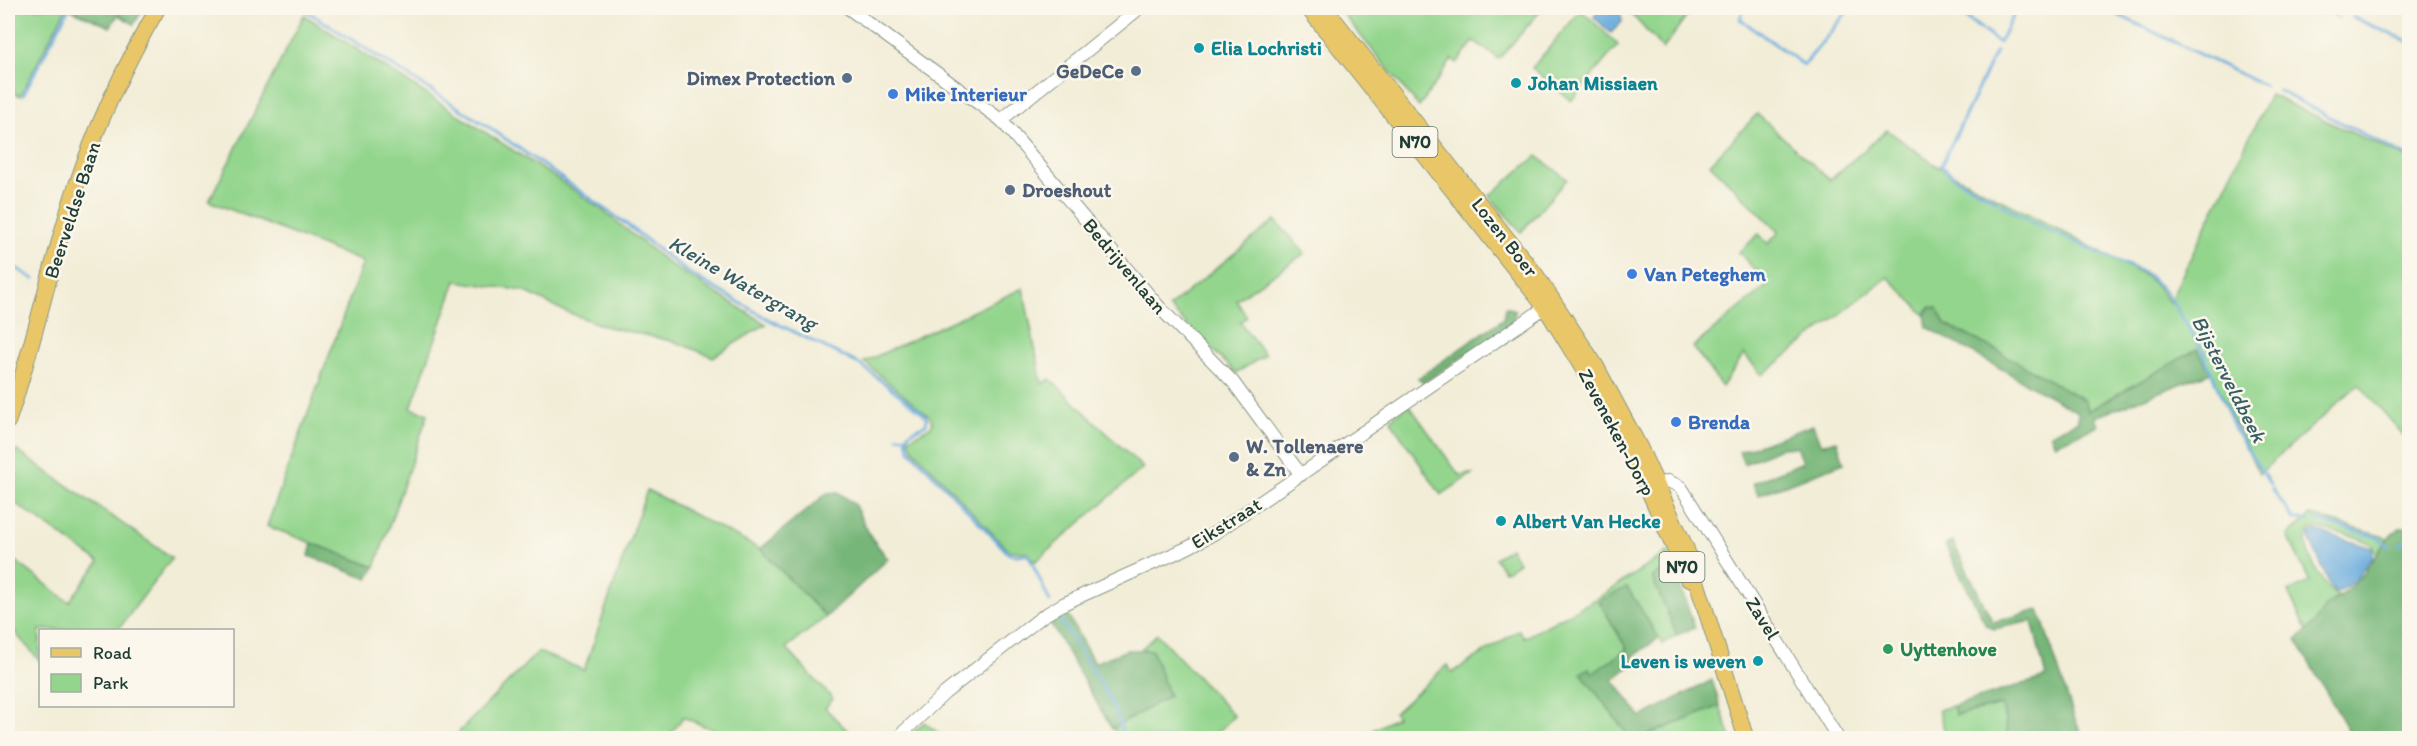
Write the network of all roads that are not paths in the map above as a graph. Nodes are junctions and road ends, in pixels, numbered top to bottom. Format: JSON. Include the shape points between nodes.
{"nodes":[{"id":1,"x":158,"y":8,"type":"edge"},
{"id":2,"x":848,"y":8,"type":"edge"},
{"id":3,"x":1137,"y":8,"type":"edge"},
{"id":4,"x":1308,"y":8,"type":"edge"},
{"id":5,"x":1325,"y":8,"type":"edge"},
{"id":6,"x":1001,"y":120,"type":"junction"},
{"id":7,"x":1550,"y":304,"type":"junction"},
{"id":8,"x":8,"y":421,"type":"edge"},
{"id":9,"x":1301,"y":475,"type":"junction"},
{"id":10,"x":1653,"y":486,"type":"junction"},
{"id":11,"x":1687,"y":498,"type":"junction"},
{"id":12,"x":1662,"y":506,"type":"junction"},
{"id":13,"x":897,"y":738,"type":"edge"},
{"id":14,"x":1746,"y":738,"type":"edge"},
{"id":15,"x":1838,"y":738,"type":"edge"}],
"edges":[{"from":1,"to":8,"type":"main road","name":"Beerveldse Baan","via":[[134,51],[83,167]]},
{"from":2,"to":6,"type":"street","name":"Bedrijvenlaan"},
{"from":3,"to":6,"type":"street"},
{"from":4,"to":7,"type":"main road","name":"Lozen Boer","number":"N70"},
{"from":5,"to":7,"type":"main road","name":"Lozen Boer","number":"N70"},
{"from":6,"to":9,"type":"street","name":"Bedrijvenlaan","via":[[1160,308],[1233,382]]},
{"from":7,"to":9,"type":"street","name":"Eikstraat"},
{"from":7,"to":10,"type":"main road","name":"Zeveneken-Dorp","number":"N70"},
{"from":9,"to":13,"type":"street","name":"Eikstraat","via":[[1215,533],[1043,616],[945,693]]},
{"from":10,"to":11,"type":"street","name":"Zavel","via":[[1674,482]]},
{"from":10,"to":12,"type":"main road","name":"Zeveneken-Dorp","number":"N70"},
{"from":11,"to":12,"type":"street"},
{"from":11,"to":15,"type":"street","name":"Zavel"},
{"from":12,"to":14,"type":"main road","name":"Zeveneken-Dorp","number":"N70","via":[[1700,609],[1711,625]]}]}
